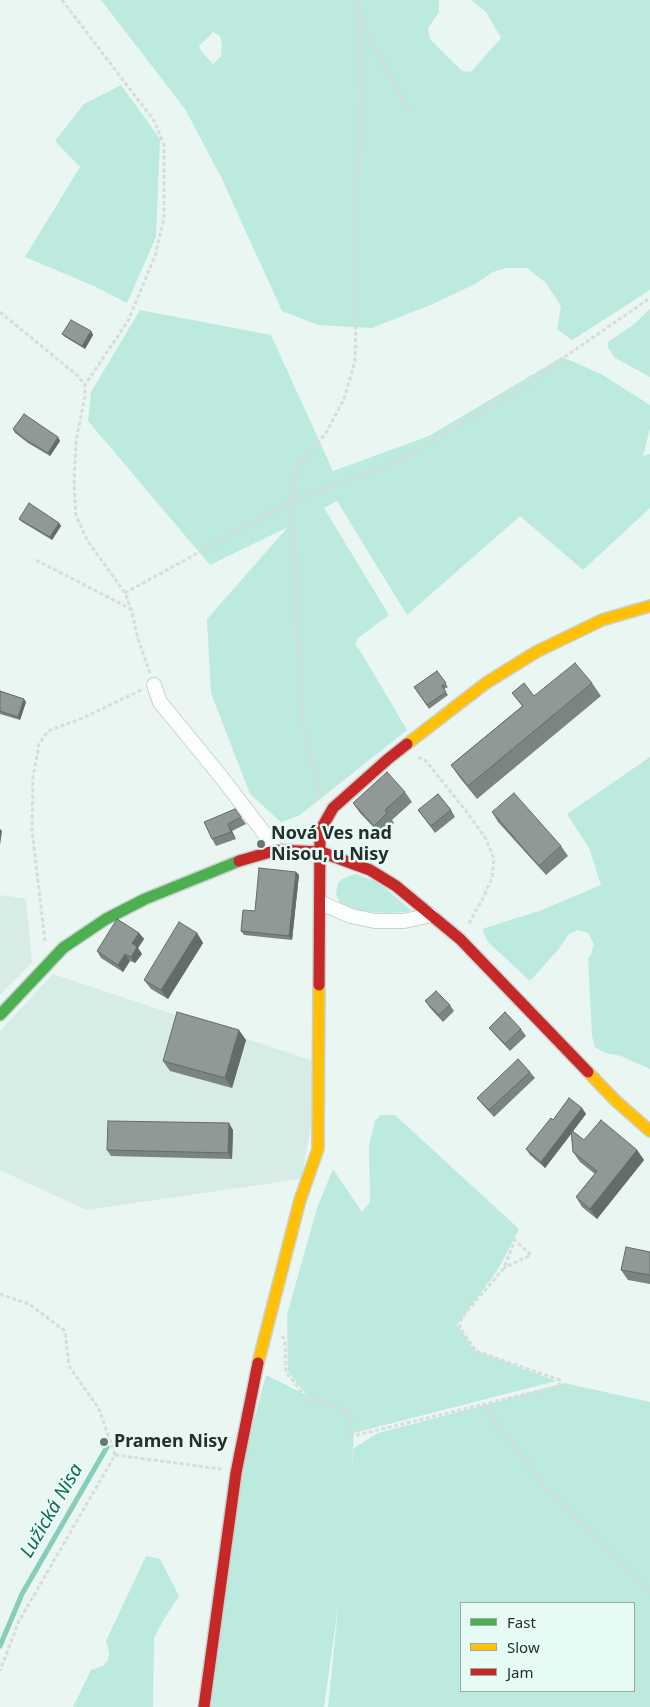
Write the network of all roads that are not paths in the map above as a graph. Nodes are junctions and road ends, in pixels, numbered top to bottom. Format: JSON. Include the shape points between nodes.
{"nodes":[{"id":1,"x":650,"y":606,"type":"edge"},
{"id":2,"x":154,"y":685,"type":"road end"},
{"id":3,"x":278,"y":850,"type":"junction"},
{"id":4,"x":321,"y":852,"type":"junction"},
{"id":5,"x":321,"y":903,"type":"junction"},
{"id":6,"x":431,"y":915,"type":"junction"},
{"id":7,"x":0,"y":1015,"type":"edge"},
{"id":8,"x":650,"y":1131,"type":"edge"},
{"id":9,"x":204,"y":1707,"type":"edge"}],
"edges":[{"from":1,"to":4,"type":"street","via":[[602,620],[536,652],[486,684],[402,748],[332,808],[320,831]]},
{"from":2,"to":3,"type":"street","via":[[160,702]]},
{"from":3,"to":4,"type":"street"},
{"from":3,"to":7,"type":"street","via":[[245,859],[145,899],[99,924],[64,948]]},
{"from":4,"to":5,"type":"street"},
{"from":4,"to":6,"type":"street","via":[[370,870],[396,886]]},
{"from":5,"to":6,"type":"street","via":[[352,916],[375,921],[404,921]]},
{"from":5,"to":9,"type":"street","via":[[318,1149],[300,1200],[259,1360],[236,1473]]},
{"from":6,"to":8,"type":"street","via":[[460,939],[616,1101]]}]}
